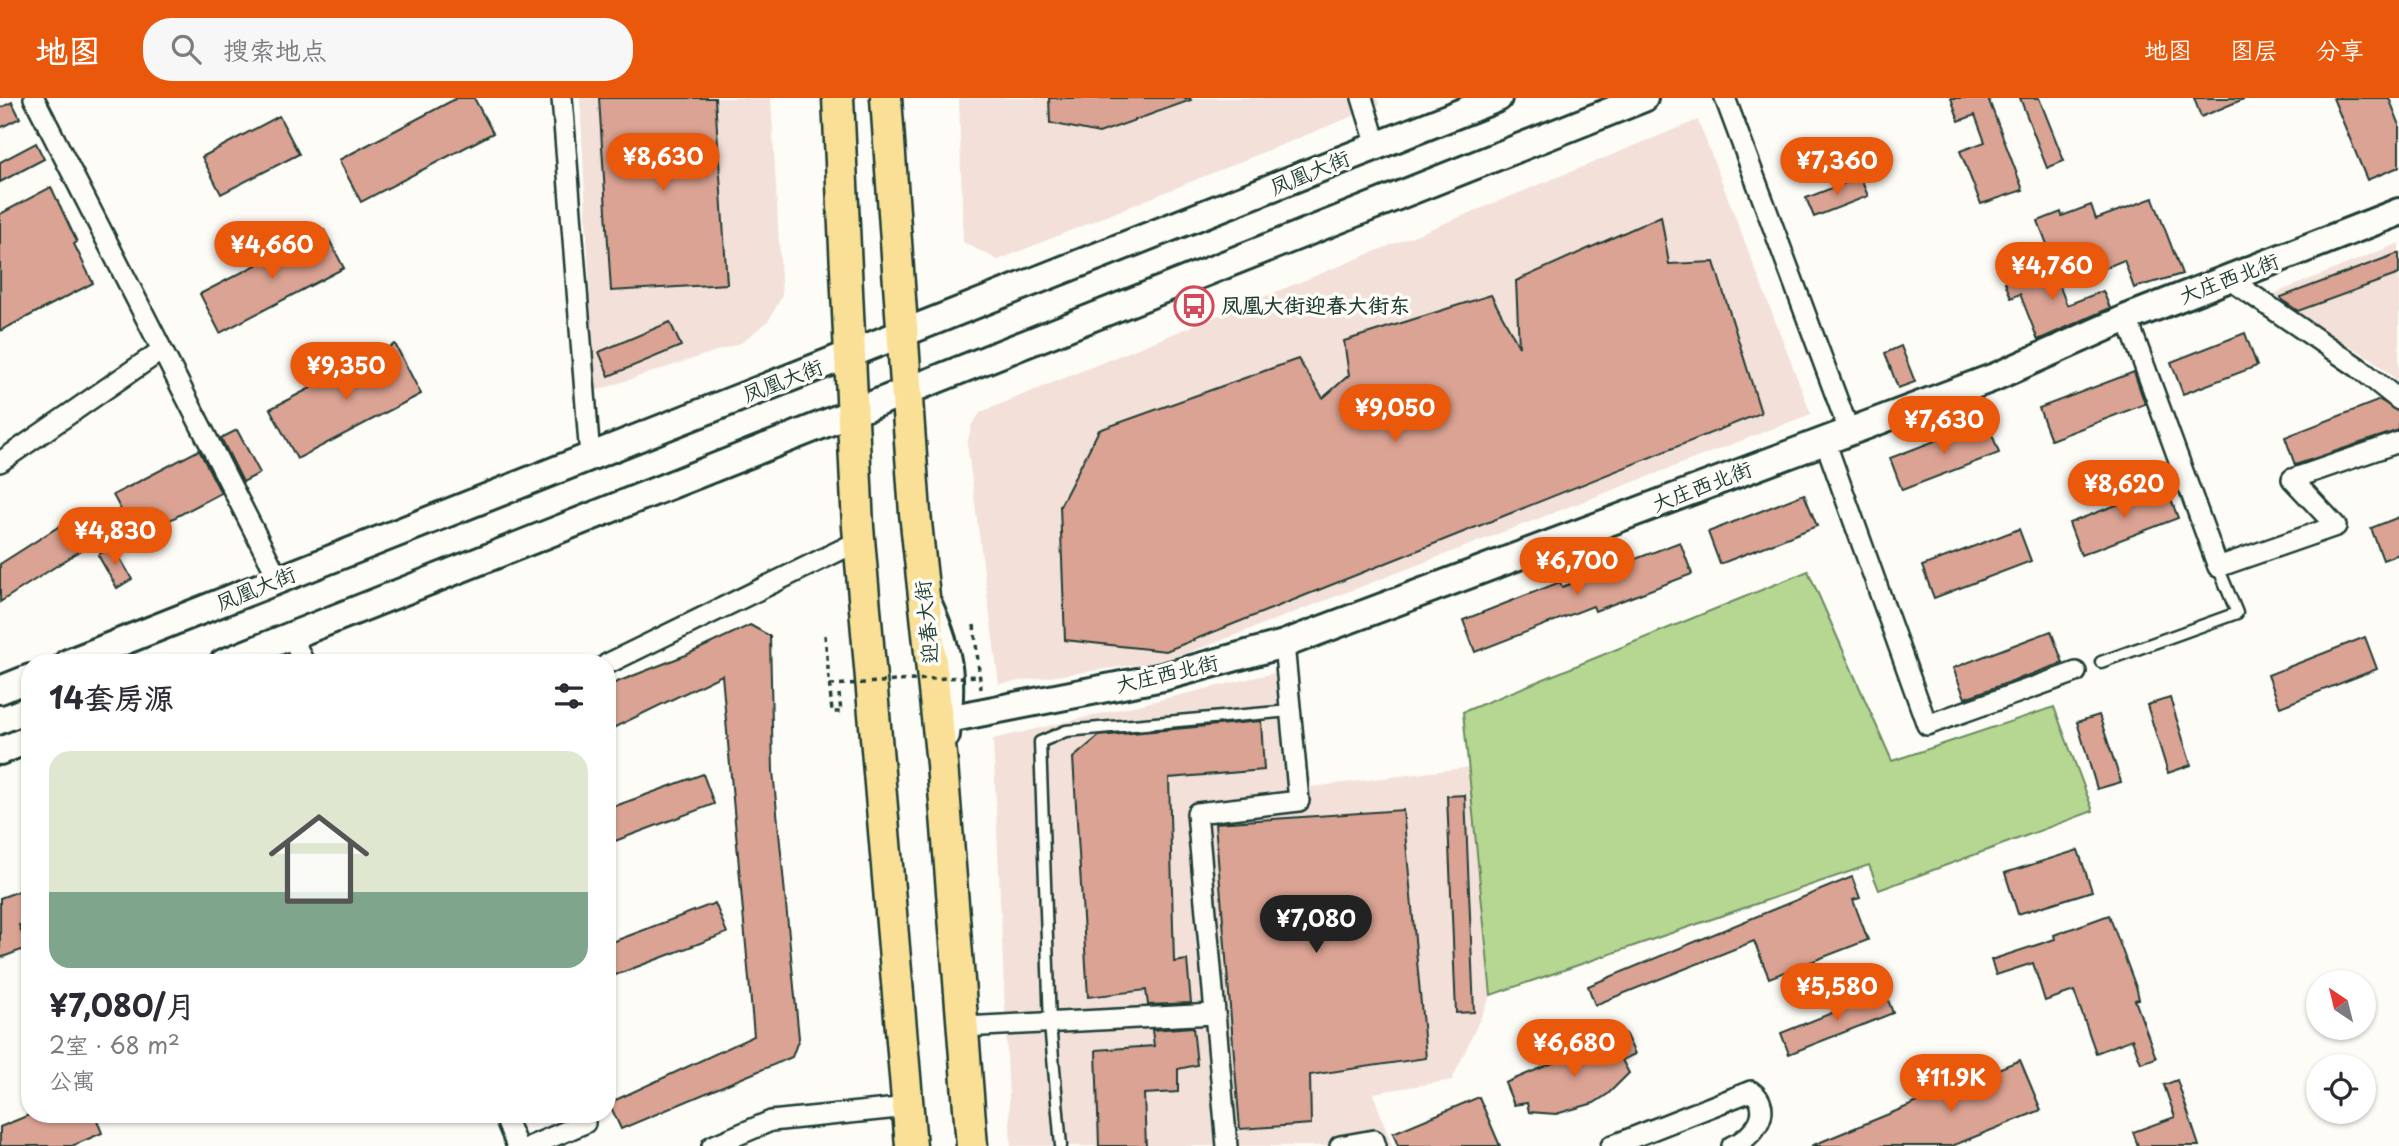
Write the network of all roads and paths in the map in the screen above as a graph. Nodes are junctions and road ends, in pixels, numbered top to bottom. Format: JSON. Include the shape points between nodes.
{"nodes":[{"id":1,"x":34,"y":98,"type":"edge"},
{"id":2,"x":562,"y":98,"type":"edge"},
{"id":3,"x":838,"y":98,"type":"edge"},
{"id":4,"x":886,"y":98,"type":"edge"},
{"id":5,"x":1362,"y":98,"type":"edge"},
{"id":6,"x":1498,"y":98,"type":"edge"},
{"id":7,"x":1644,"y":98,"type":"edge"},
{"id":8,"x":1725,"y":98,"type":"edge"},
{"id":9,"x":1377,"y":146,"type":"junction"},
{"id":10,"x":2399,"y":212,"type":"edge"},
{"id":11,"x":2229,"y":279,"type":"junction"},
{"id":12,"x":2127,"y":318,"type":"junction"},
{"id":13,"x":903,"y":334,"type":"junction"},
{"id":14,"x":162,"y":349,"type":"junction"},
{"id":15,"x":850,"y":355,"type":"junction"},
{"id":16,"x":907,"y":390,"type":"junction"},
{"id":17,"x":2399,"y":400,"type":"edge"},
{"id":18,"x":852,"y":412,"type":"junction"},
{"id":19,"x":1837,"y":436,"type":"junction"},
{"id":20,"x":2399,"y":442,"type":"edge"},
{"id":21,"x":590,"y":457,"type":"junction"},
{"id":22,"x":0,"y":462,"type":"edge"},
{"id":23,"x":859,"y":541,"type":"junction"},
{"id":24,"x":2218,"y":567,"type":"junction"},
{"id":25,"x":279,"y":580,"type":"junction"},
{"id":26,"x":924,"y":594,"type":"junction"},
{"id":27,"x":974,"y":625,"type":"dead end"},
{"id":28,"x":825,"y":635,"type":"dead end"},
{"id":29,"x":292,"y":636,"type":"junction"},
{"id":30,"x":1284,"y":644,"type":"junction"},
{"id":31,"x":91,"y":654,"type":"edge"},
{"id":32,"x":246,"y":654,"type":"edge"},
{"id":33,"x":300,"y":654,"type":"edge"},
{"id":34,"x":616,"y":660,"type":"edge"},
{"id":35,"x":2101,"y":662,"type":"dead end"},
{"id":36,"x":2076,"y":672,"type":"dead end"},
{"id":37,"x":980,"y":676,"type":"junction"},
{"id":38,"x":21,"y":682,"type":"edge"},
{"id":39,"x":830,"y":685,"type":"junction"},
{"id":40,"x":0,"y":690,"type":"edge"},
{"id":41,"x":839,"y":694,"type":"dead end"},
{"id":42,"x":982,"y":701,"type":"dead end"},
{"id":43,"x":1290,"y":711,"type":"junction"},
{"id":44,"x":948,"y":719,"type":"junction"},
{"id":45,"x":21,"y":743,"type":"edge"},
{"id":46,"x":0,"y":751,"type":"edge"},
{"id":47,"x":942,"y":764,"type":"junction"},
{"id":48,"x":1214,"y":1014,"type":"junction"},
{"id":49,"x":1050,"y":1024,"type":"junction"},
{"id":50,"x":964,"y":1027,"type":"junction"},
{"id":51,"x":908,"y":1107,"type":"junction"},
{"id":52,"x":507,"y":1123,"type":"edge"},
{"id":53,"x":585,"y":1123,"type":"edge"},
{"id":54,"x":517,"y":1146,"type":"edge"},
{"id":55,"x":531,"y":1146,"type":"edge"},
{"id":56,"x":712,"y":1146,"type":"edge"},
{"id":57,"x":911,"y":1146,"type":"edge"},
{"id":58,"x":972,"y":1146,"type":"edge"},
{"id":59,"x":1061,"y":1146,"type":"edge"},
{"id":60,"x":1227,"y":1146,"type":"edge"},
{"id":61,"x":1340,"y":1146,"type":"edge"},
{"id":62,"x":1376,"y":1146,"type":"edge"},
{"id":63,"x":1611,"y":1146,"type":"edge"},
{"id":64,"x":1732,"y":1146,"type":"edge"}],
"edges":[{"from":1,"to":14,"type":"street"},
{"from":2,"to":21,"type":"street"},
{"from":3,"to":15,"type":"main road"},
{"from":4,"to":13,"type":"main road","name":"迎春大街"},
{"from":5,"to":9,"type":"street"},
{"from":6,"to":9,"type":"main road","name":"凤凰大街"},
{"from":7,"to":16,"type":"main road"},
{"from":8,"to":19,"type":"street"},
{"from":9,"to":13,"type":"main road","name":"凤凰大街"},
{"from":10,"to":11,"type":"main road","name":"大庄西北街"},
{"from":11,"to":12,"type":"main road","name":"大庄西北街"},
{"from":11,"to":17,"type":"street"},
{"from":12,"to":19,"type":"main road","name":"大庄西北街","via":[[1995,377]]},
{"from":12,"to":24,"type":"street"},
{"from":13,"to":15,"type":"main road","name":"凤凰大街"},
{"from":13,"to":16,"type":"main road","name":"迎春大街"},
{"from":14,"to":22,"type":"street"},
{"from":14,"to":25,"type":"street"},
{"from":15,"to":18,"type":"main road"},
{"from":15,"to":21,"type":"main road","name":"凤凰大街"},
{"from":16,"to":18,"type":"main road"},
{"from":16,"to":26,"type":"main road","name":"迎春大街"},
{"from":18,"to":23,"type":"main road"},
{"from":18,"to":29,"type":"main road"},
{"from":19,"to":30,"type":"main road","name":"大庄西北街"},
{"from":19,"to":36,"type":"street","via":[[1927,726]]},
{"from":20,"to":24,"type":"street","via":[[2292,479],[2336,526]]},
{"from":21,"to":25,"type":"main road","name":"凤凰大街"},
{"from":23,"to":34,"type":"street"},
{"from":23,"to":51,"type":"main road"},
{"from":24,"to":35,"type":"lane","via":[[2237,613]]},
{"from":25,"to":31,"type":"main road","name":"凤凰大街"},
{"from":26,"to":44,"type":"main road","via":[[946,644],[951,689]]},
{"from":26,"to":47,"type":"main road","name":"迎春大街"},
{"from":27,"to":37,"type":"path"},
{"from":28,"to":39,"type":"path"},
{"from":29,"to":32,"type":"main road"},
{"from":29,"to":33,"type":"street"},
{"from":30,"to":43,"type":"street"},
{"from":30,"to":44,"type":"main road","name":"大庄西北街","via":[[1163,677]]},
{"from":37,"to":39,"type":"path","bridge":true},
{"from":37,"to":42,"type":"path"},
{"from":38,"to":40,"type":"main road"},
{"from":39,"to":41,"type":"path","via":[[832,712],[841,712]]},
{"from":43,"to":48,"type":"street","via":[[1299,801],[1197,813]]},
{"from":43,"to":49,"type":"lane","via":[[1066,732],[1040,742]]},
{"from":44,"to":47,"type":"main road"},
{"from":45,"to":46,"type":"main road"},
{"from":47,"to":50,"type":"main road","name":"迎春大街"},
{"from":48,"to":49,"type":"street"},
{"from":48,"to":60,"type":"street"},
{"from":49,"to":50,"type":"street"},
{"from":49,"to":59,"type":"lane"},
{"from":50,"to":58,"type":"main road","name":"迎春大街"},
{"from":51,"to":56,"type":"street","via":[[771,1121]]},
{"from":51,"to":57,"type":"main road"},
{"from":52,"to":54,"type":"street"},
{"from":53,"to":55,"type":"street"},
{"from":61,"to":62,"type":"street","via":[[1374,1140]]},
{"from":63,"to":64,"type":"street","via":[[1751,1091],[1763,1110],[1762,1119],[1743,1142]]}]}
